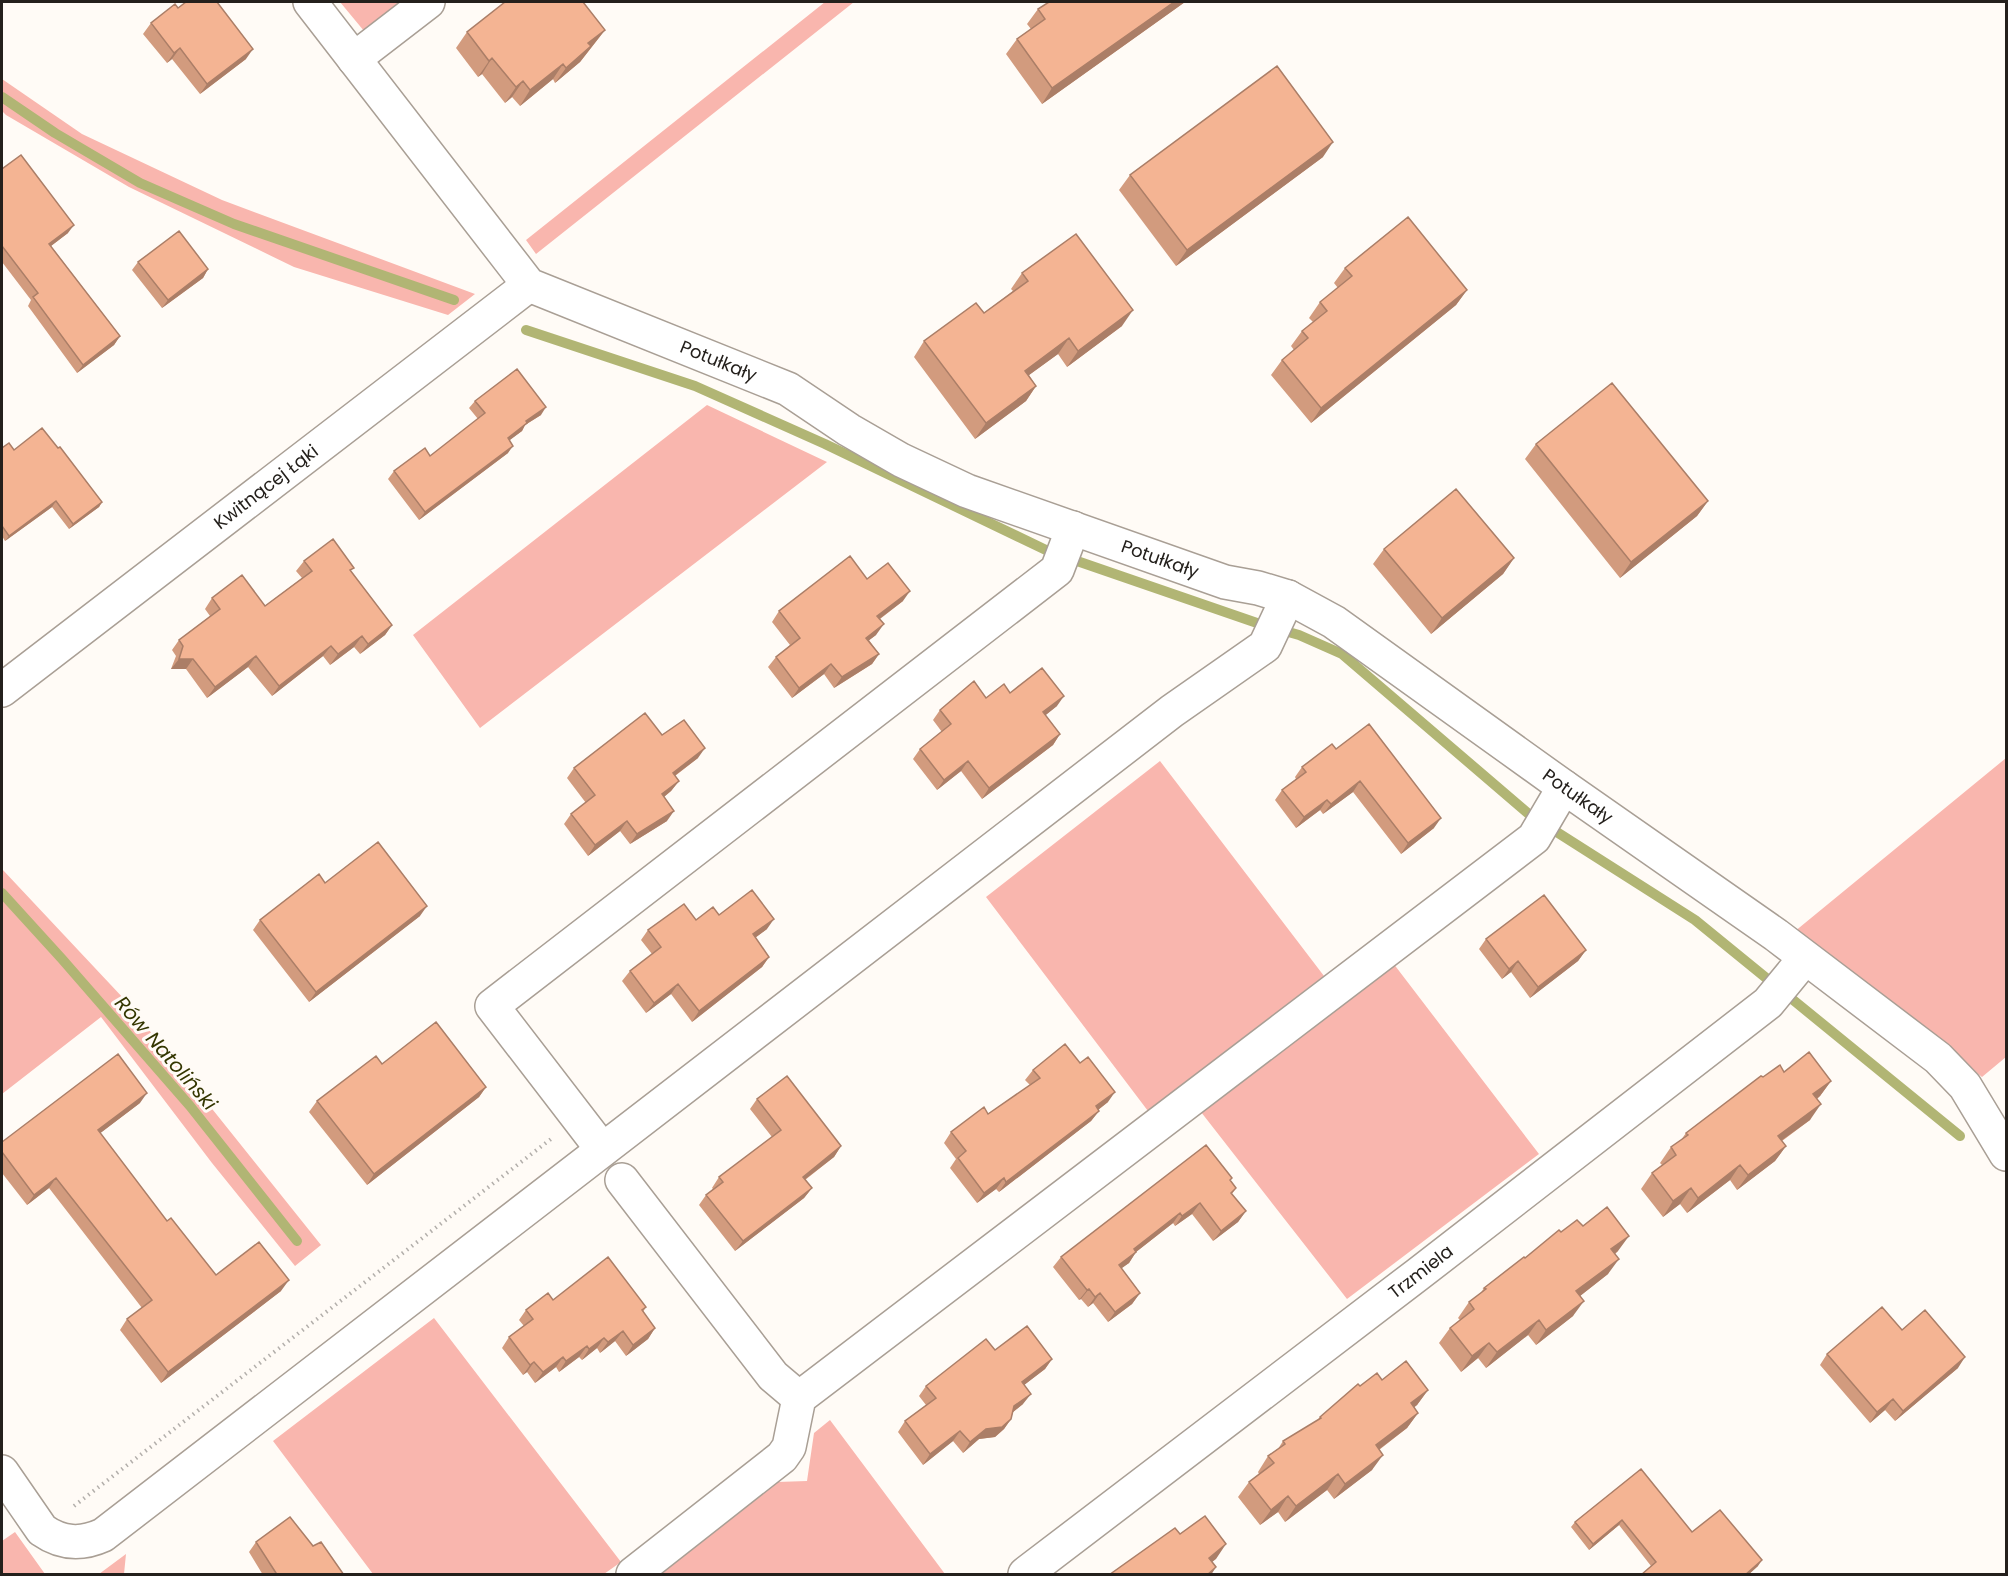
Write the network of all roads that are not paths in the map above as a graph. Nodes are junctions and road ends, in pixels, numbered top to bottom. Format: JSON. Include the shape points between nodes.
{"nodes":[{"id":1,"x":310,"y":2,"type":"edge"},
{"id":2,"x":428,"y":2,"type":"edge"},
{"id":3,"x":354,"y":59,"type":"junction"},
{"id":4,"x":529,"y":285,"type":"junction"},
{"id":5,"x":1071,"y":534,"type":"junction"},
{"id":6,"x":1285,"y":605,"type":"junction"},
{"id":7,"x":2,"y":690,"type":"edge"},
{"id":8,"x":1558,"y":797,"type":"junction"},
{"id":9,"x":1798,"y":966,"type":"junction"},
{"id":10,"x":602,"y":1149,"type":"junction"},
{"id":11,"x":2007,"y":1154,"type":"edge"},
{"id":12,"x":622,"y":1180,"type":"dead end"},
{"id":13,"x":799,"y":1398,"type":"junction"},
{"id":14,"x":2,"y":1472,"type":"edge"},
{"id":15,"x":633,"y":1575,"type":"edge"},
{"id":16,"x":1025,"y":1575,"type":"edge"}],
"edges":[{"from":1,"to":3,"type":"street"},
{"from":2,"to":3,"type":"street"},
{"from":3,"to":4,"type":"street"},
{"from":4,"to":5,"type":"street","name":"Potułkały","via":[[788,389],[901,460]]},
{"from":4,"to":7,"type":"street","name":"Kwitnącej Łąki"},
{"from":5,"to":6,"type":"street","name":"Potułkały","via":[[1225,582],[1258,588]]},
{"from":5,"to":10,"type":"street","via":[[1057,570],[492,1006]]},
{"from":6,"to":8,"type":"street","name":"Potułkały","via":[[1334,622]]},
{"from":6,"to":10,"type":"street","via":[[1267,644],[1172,711]]},
{"from":8,"to":9,"type":"street","name":"Potułkały","via":[[1776,935]]},
{"from":8,"to":13,"type":"street","via":[[1534,838]]},
{"from":9,"to":11,"type":"street","name":"Potułkały","via":[[1938,1058],[1965,1086]]},
{"from":9,"to":16,"type":"street","name":"Trzmiela","via":[[1768,1003]]},
{"from":10,"to":14,"type":"street","via":[[94,1540],[73,1543],[42,1530]]},
{"from":12,"to":13,"type":"street","via":[[773,1376]]},
{"from":13,"to":15,"type":"street","via":[[789,1447],[782,1457]]}]}
